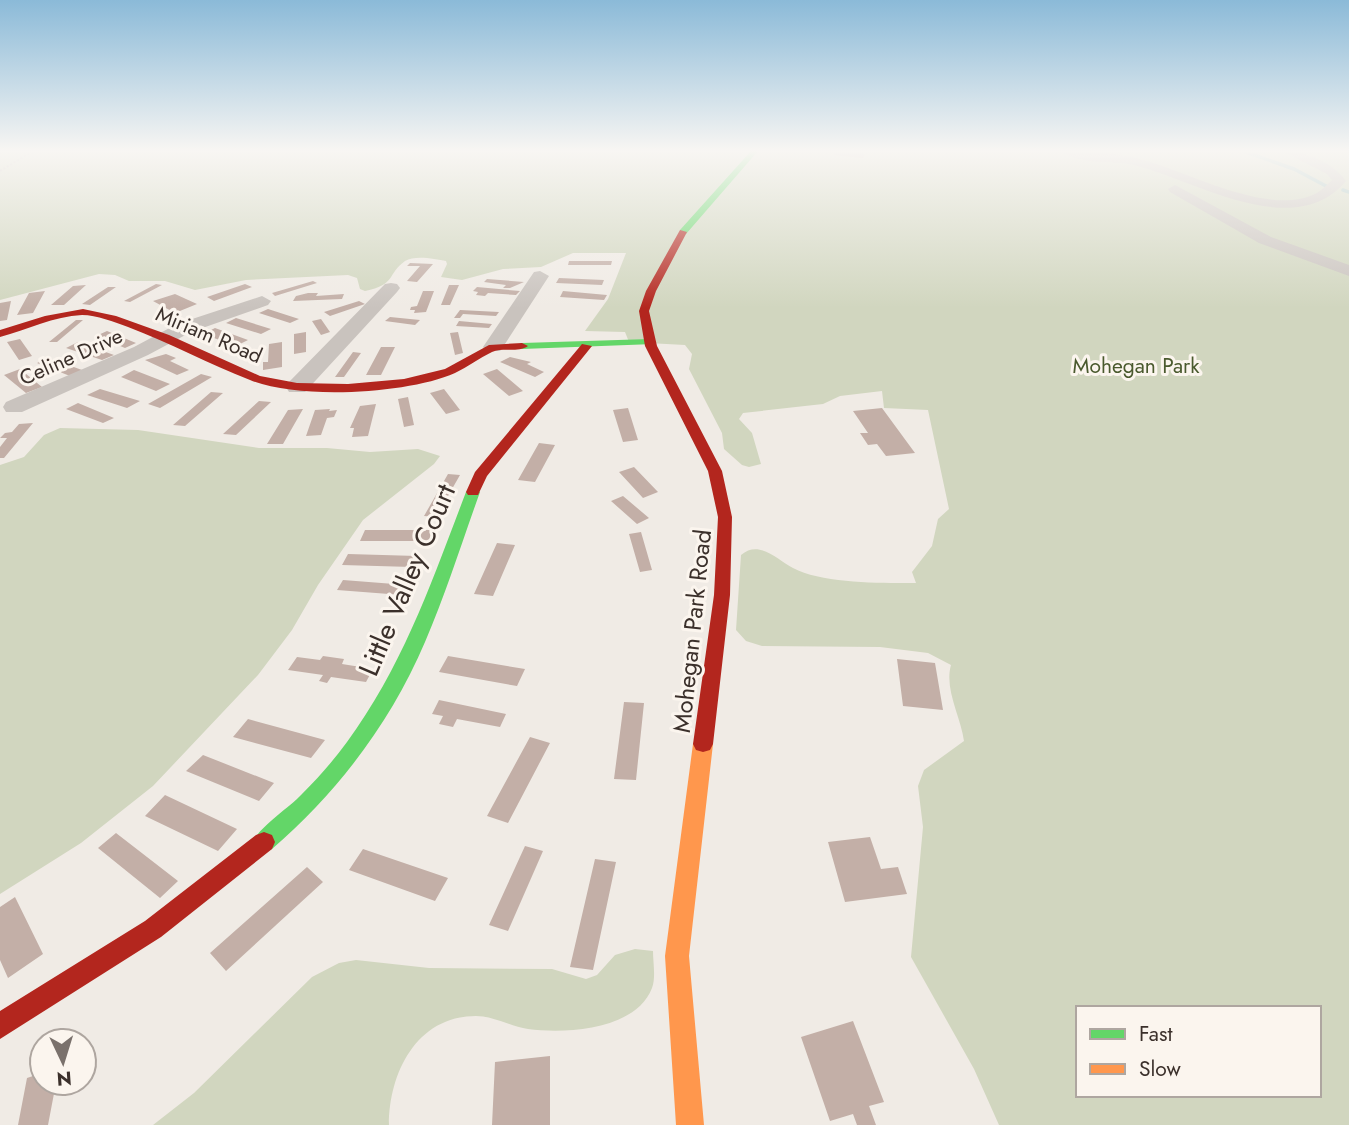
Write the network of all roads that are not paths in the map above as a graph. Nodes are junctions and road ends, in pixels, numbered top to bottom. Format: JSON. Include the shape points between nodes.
{"nodes":[{"id":1,"x":707,"y":204,"type":"edge"},
{"id":2,"x":1199,"y":204,"type":"edge"},
{"id":3,"x":1349,"y":271,"type":"edge"},
{"id":4,"x":540,"y":276,"type":"dead end"},
{"id":5,"x":391,"y":288,"type":"dead end"},
{"id":6,"x":262,"y":301,"type":"dead end"},
{"id":7,"x":0,"y":334,"type":"edge"},
{"id":8,"x":164,"y":337,"type":"junction"},
{"id":9,"x":650,"y":342,"type":"junction"},
{"id":10,"x":586,"y":346,"type":"junction"},
{"id":11,"x":493,"y":347,"type":"junction"},
{"id":12,"x":297,"y":387,"type":"junction"},
{"id":13,"x":14,"y":407,"type":"dead end"},
{"id":14,"x":0,"y":1026,"type":"edge"},
{"id":15,"x":690,"y":1125,"type":"edge"}],
"edges":[{"from":1,"to":9,"type":"street","name":"Mohegan Park Road","via":[[666,262],[645,307]]},
{"from":2,"to":3,"type":"street","via":[[1258,236]]},
{"from":4,"to":11,"type":"street"},
{"from":5,"to":12,"type":"street"},
{"from":6,"to":8,"type":"street","name":"Celine Drive"},
{"from":7,"to":8,"type":"street","name":"Miriam Road","via":[[83,312]]},
{"from":8,"to":12,"type":"street","name":"Miriam Road","via":[[257,379]]},
{"from":8,"to":13,"type":"street","name":"Celine Drive"},
{"from":9,"to":10,"type":"street","name":"Miriam Road"},
{"from":9,"to":15,"type":"street","name":"Mohegan Park Road","via":[[708,457],[726,517],[722,595],[677,956]]},
{"from":10,"to":11,"type":"street","name":"Miriam Road"},
{"from":10,"to":14,"type":"street","name":"Little Valley Court","via":[[480,475],[415,644],[390,690],[364,736],[291,821],[153,929]]},
{"from":11,"to":12,"type":"street","name":"Miriam Road","via":[[449,371],[405,383]]}]}
